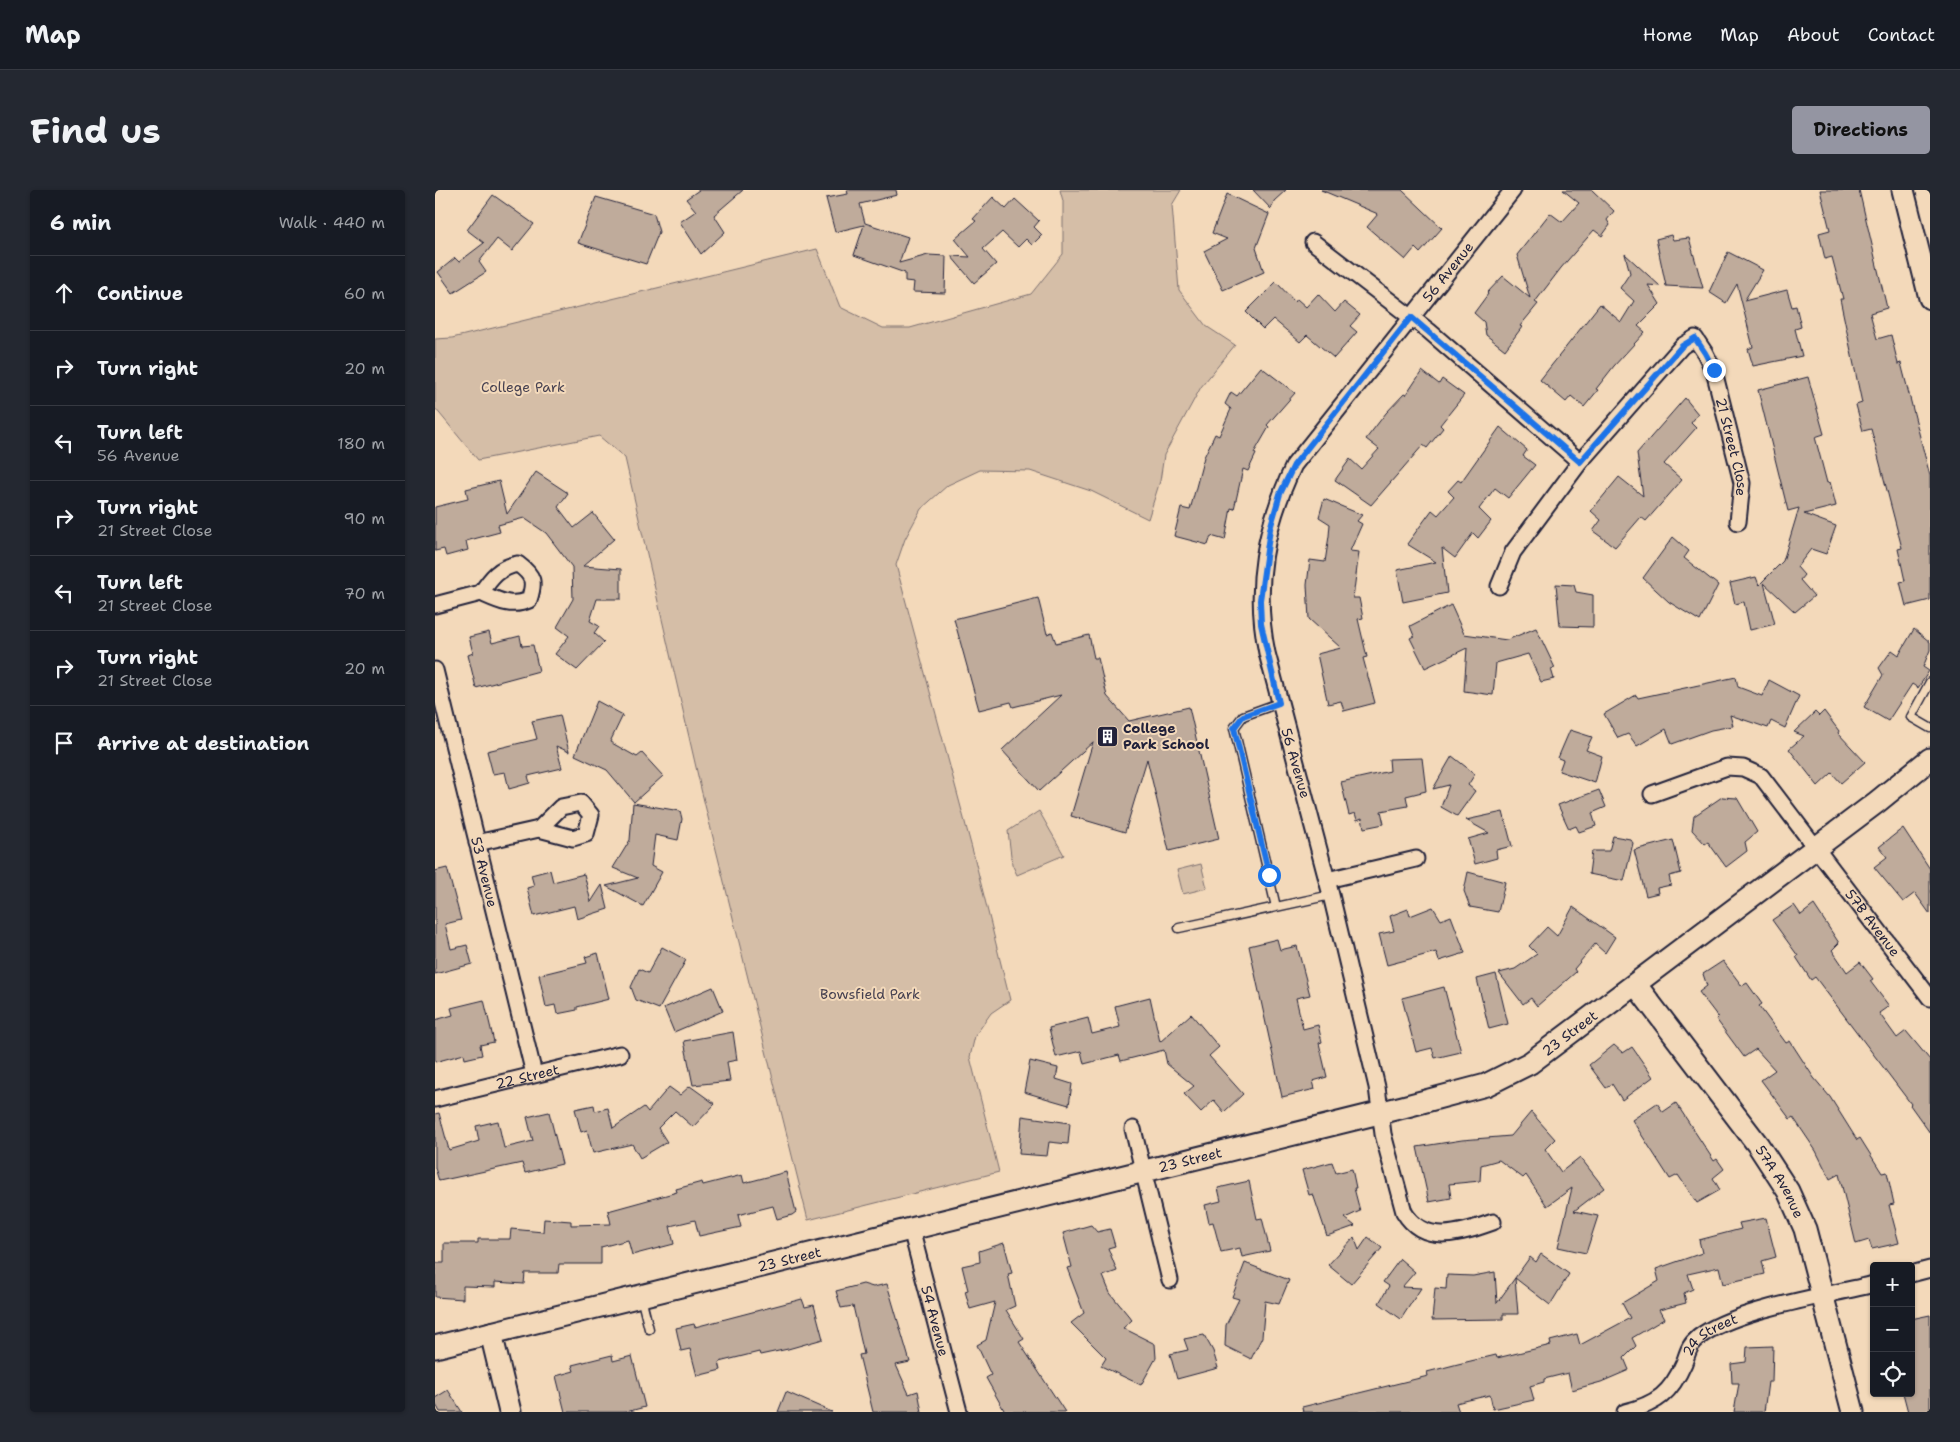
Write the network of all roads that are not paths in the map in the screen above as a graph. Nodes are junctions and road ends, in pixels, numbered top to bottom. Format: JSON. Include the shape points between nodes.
{"nodes":[{"id":1,"x":1513,"y":190,"type":"edge"},
{"id":2,"x":1903,"y":190,"type":"edge"},
{"id":3,"x":1313,"y":242,"type":"dead end"},
{"id":4,"x":1927,"y":273,"type":"edge"},
{"id":5,"x":1930,"y":298,"type":"edge"},
{"id":6,"x":1411,"y":317,"type":"junction"},
{"id":7,"x":1580,"y":462,"type":"junction"},
{"id":8,"x":1738,"y":522,"type":"dead end"},
{"id":9,"x":1499,"y":586,"type":"dead end"},
{"id":10,"x":481,"y":593,"type":"dead end"},
{"id":11,"x":435,"y":605,"type":"edge"},
{"id":12,"x":435,"y":670,"type":"edge"},
{"id":13,"x":1930,"y":682,"type":"edge"},
{"id":14,"x":1279,"y":703,"type":"junction"},
{"id":15,"x":1930,"y":728,"type":"edge"},
{"id":16,"x":1930,"y":759,"type":"edge"},
{"id":17,"x":1653,"y":794,"type":"dead end"},
{"id":18,"x":539,"y":829,"type":"dead end"},
{"id":19,"x":477,"y":843,"type":"junction"},
{"id":20,"x":1816,"y":847,"type":"junction"},
{"id":21,"x":1416,"y":859,"type":"dead end"},
{"id":22,"x":1329,"y":888,"type":"junction"},
{"id":23,"x":1276,"y":908,"type":"junction"},
{"id":24,"x":1179,"y":928,"type":"dead end"},
{"id":25,"x":1636,"y":985,"type":"junction"},
{"id":26,"x":1930,"y":998,"type":"edge"},
{"id":27,"x":620,"y":1054,"type":"dead end"},
{"id":28,"x":534,"y":1074,"type":"junction"},
{"id":29,"x":435,"y":1099,"type":"edge"},
{"id":30,"x":1380,"y":1112,"type":"junction"},
{"id":31,"x":1133,"y":1129,"type":"dead end"},
{"id":32,"x":1143,"y":1170,"type":"junction"},
{"id":33,"x":1493,"y":1222,"type":"dead end"},
{"id":34,"x":911,"y":1229,"type":"junction"},
{"id":35,"x":1930,"y":1269,"type":"edge"},
{"id":36,"x":1915,"y":1273,"type":"edge"},
{"id":37,"x":1170,"y":1280,"type":"dead end"},
{"id":38,"x":1870,"y":1285,"type":"edge"},
{"id":39,"x":641,"y":1295,"type":"junction"},
{"id":40,"x":1824,"y":1296,"type":"junction"},
{"id":41,"x":649,"y":1329,"type":"dead end"},
{"id":42,"x":491,"y":1333,"type":"junction"},
{"id":43,"x":435,"y":1347,"type":"edge"},
{"id":44,"x":510,"y":1412,"type":"edge"},
{"id":45,"x":959,"y":1412,"type":"edge"},
{"id":46,"x":1625,"y":1412,"type":"edge"},
{"id":47,"x":1853,"y":1412,"type":"edge"}],
"edges":[{"from":1,"to":6,"type":"street","name":"56 Avenue"},
{"from":2,"to":4,"type":"street"},
{"from":3,"to":6,"type":"street"},
{"from":4,"to":5,"type":"street"},
{"from":6,"to":7,"type":"street"},
{"from":6,"to":14,"type":"street","name":"56 Avenue","via":[[1299,459],[1280,494],[1270,529],[1260,600],[1261,624]]},
{"from":7,"to":8,"type":"street","name":"21 Street Close","via":[[1682,346],[1695,338],[1714,370],[1742,484]]},
{"from":7,"to":9,"type":"street","name":"21 Street Close","via":[[1513,552]]},
{"from":10,"to":11,"type":"street"},
{"from":12,"to":19,"type":"street","name":"53 Avenue"},
{"from":13,"to":15,"type":"lane","via":[[1911,717]]},
{"from":14,"to":22,"type":"street","name":"56 Avenue","via":[[1297,760]]},
{"from":14,"to":23,"type":"lane","via":[[1243,716],[1234,728]]},
{"from":16,"to":20,"type":"street","name":"23 Street"},
{"from":17,"to":20,"type":"street","name":"57B Avenue","via":[[1727,767],[1743,768],[1761,776]]},
{"from":18,"to":19,"type":"street"},
{"from":19,"to":28,"type":"street","name":"53 Avenue"},
{"from":20,"to":25,"type":"street","name":"23 Street"},
{"from":20,"to":26,"type":"street","name":"57B Avenue"},
{"from":21,"to":22,"type":"street"},
{"from":22,"to":23,"type":"lane"},
{"from":22,"to":30,"type":"street","name":"56 Avenue","via":[[1377,1086]]},
{"from":23,"to":24,"type":"lane"},
{"from":25,"to":30,"type":"street","name":"23 Street","via":[[1530,1063],[1510,1074],[1486,1084]]},
{"from":25,"to":40,"type":"street","name":"57A Avenue","via":[[1788,1191],[1805,1229]]},
{"from":27,"to":28,"type":"street","name":"22 Street"},
{"from":28,"to":29,"type":"street","name":"22 Street"},
{"from":30,"to":32,"type":"street","name":"23 Street"},
{"from":30,"to":33,"type":"street","name":"56 Avenue","via":[[1397,1194],[1409,1220],[1425,1233],[1443,1234]]},
{"from":31,"to":32,"type":"street","name":"23 Street"},
{"from":32,"to":34,"type":"street","name":"23 Street"},
{"from":32,"to":37,"type":"street"},
{"from":34,"to":39,"type":"street","name":"23 Street"},
{"from":34,"to":45,"type":"street","name":"54 Avenue"},
{"from":35,"to":36,"type":"street"},
{"from":38,"to":40,"type":"street","name":"24 Street"},
{"from":39,"to":41,"type":"lane"},
{"from":39,"to":42,"type":"street","name":"23 Street"},
{"from":40,"to":46,"type":"street","name":"24 Street","via":[[1734,1319],[1710,1330],[1690,1345],[1669,1391],[1654,1401]]},
{"from":40,"to":47,"type":"street","name":"57A Avenue"},
{"from":42,"to":43,"type":"street","name":"23 Street"},
{"from":42,"to":44,"type":"street"}]}
